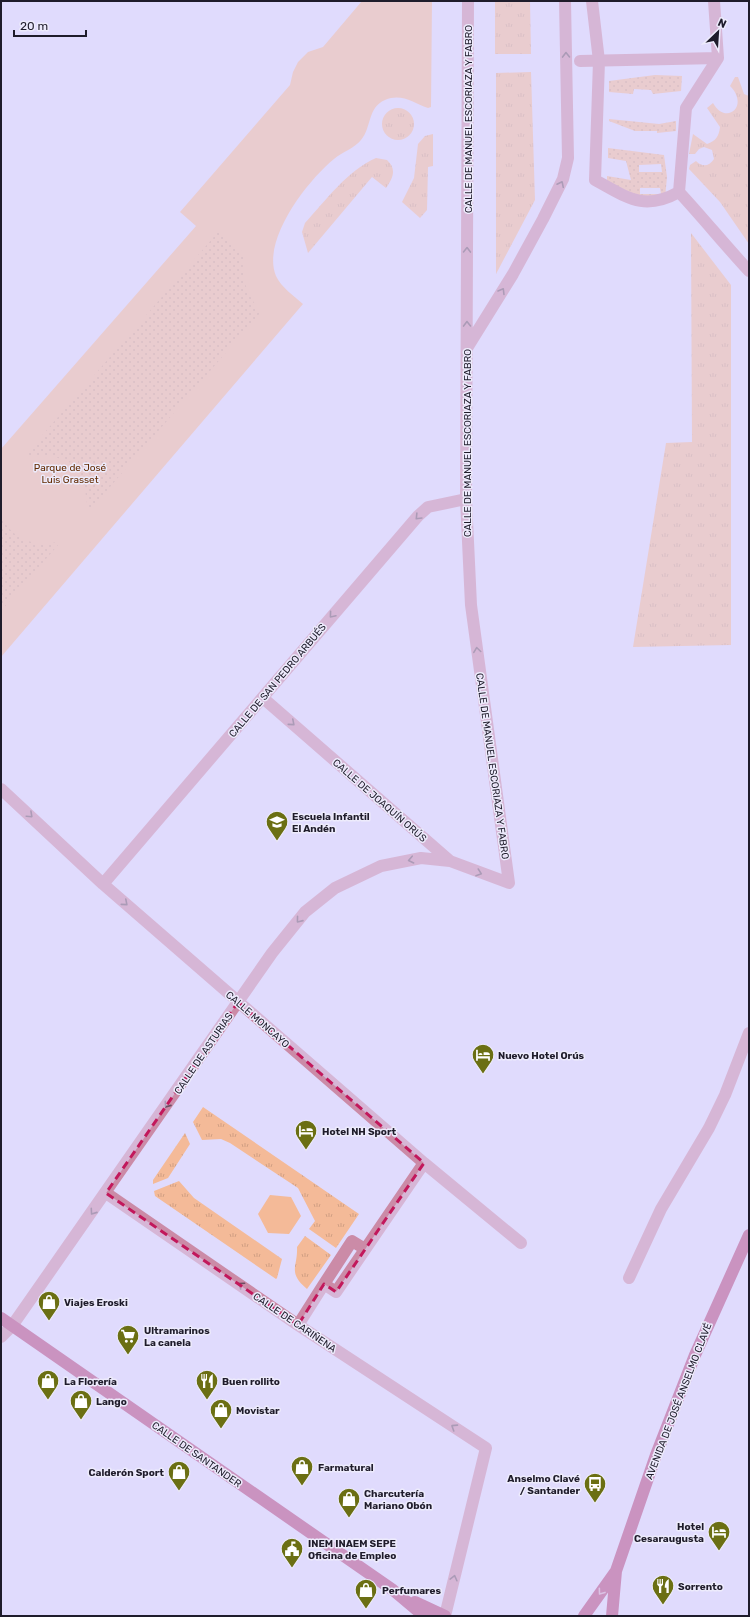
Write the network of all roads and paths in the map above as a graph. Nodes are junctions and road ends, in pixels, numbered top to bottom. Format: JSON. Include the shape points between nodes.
{"nodes":[{"id":1,"x":468,"y":1,"type":"edge"},
{"id":2,"x":565,"y":1,"type":"edge"},
{"id":3,"x":592,"y":1,"type":"edge"},
{"id":4,"x":714,"y":1,"type":"edge"},
{"id":5,"x":718,"y":58,"type":"junction"},
{"id":6,"x":580,"y":61,"type":"dead end"},
{"id":7,"x":599,"y":61,"type":"junction"},
{"id":8,"x":679,"y":192,"type":"junction"},
{"id":9,"x":749,"y":271,"type":"edge"},
{"id":10,"x":467,"y":348,"type":"junction"},
{"id":11,"x":466,"y":499,"type":"junction"},
{"id":12,"x":263,"y":698,"type":"junction"},
{"id":13,"x":1,"y":789,"type":"edge"},
{"id":14,"x":450,"y":861,"type":"junction"},
{"id":15,"x":509,"y":883,"type":"joint"},
{"id":16,"x":103,"y":884,"type":"junction"},
{"id":17,"x":238,"y":1002,"type":"junction"},
{"id":18,"x":749,"y":1033,"type":"edge"},
{"id":19,"x":424,"y":1163,"type":"junction"},
{"id":20,"x":106,"y":1193,"type":"junction"},
{"id":21,"x":749,"y":1235,"type":"edge"},
{"id":22,"x":521,"y":1242,"type":"dead end"},
{"id":23,"x":629,"y":1278,"type":"dead end"},
{"id":24,"x":1,"y":1318,"type":"edge"},
{"id":25,"x":298,"y":1325,"type":"junction"},
{"id":26,"x":12,"y":1326,"type":"junction"},
{"id":27,"x":1,"y":1337,"type":"edge"},
{"id":28,"x":616,"y":1570,"type":"junction"},
{"id":29,"x":393,"y":1590,"type":"junction"},
{"id":30,"x":424,"y":1615,"type":"edge"},
{"id":31,"x":445,"y":1616,"type":"edge"},
{"id":32,"x":584,"y":1616,"type":"edge"},
{"id":33,"x":612,"y":1616,"type":"edge"}],
"edges":[{"from":10,"to":1,"type":"street","name":"CALLE DE MANUEL ESCORIAZA Y FABRO","one_way":true},
{"from":10,"to":2,"type":"street","one_way":true,"via":[[513,274],[563,179],[568,158]]},
{"from":3,"to":7,"type":"street"},
{"from":4,"to":5,"type":"street"},
{"from":5,"to":7,"type":"street"},
{"from":5,"to":8,"type":"street","via":[[686,108]]},
{"from":6,"to":7,"type":"street"},
{"from":7,"to":8,"type":"street","via":[[595,180],[638,202],[663,200]]},
{"from":8,"to":9,"type":"street"},
{"from":10,"to":11,"type":"street","name":"CALLE DE MANUEL ESCORIAZA Y FABRO"},
{"from":11,"to":12,"type":"street","name":"CALLE DE SAN PEDRO ARBUÉS","one_way":true,"via":[[428,507],[418,516]]},
{"from":15,"to":11,"type":"street","name":"CALLE DE MANUEL ESCORIAZA Y FABRO","one_way":true,"via":[[471,605]]},
{"from":12,"to":14,"type":"street","name":"CALLE DE JOAQUÍN ORÚS","one_way":true},
{"from":12,"to":16,"type":"street","name":"CALLE DE SAN PEDRO ARBUÉS"},
{"from":13,"to":16,"type":"street","name":"CALLE MONCAYO","one_way":true},
{"from":14,"to":15,"type":"street","name":"CALLE DE JOAQUÍN ORÚS","one_way":true},
{"from":14,"to":17,"type":"street","name":"CALLE DE ASTURIAS","one_way":true,"via":[[421,858],[382,866],[335,888],[305,912]]},
{"from":16,"to":17,"type":"street","name":"CALLE MONCAYO","one_way":true},
{"from":17,"to":19,"type":"street","name":"CALLE MONCAYO"},
{"from":17,"to":20,"type":"street","name":"CALLE DE ASTURIAS","one_way":true},
{"from":18,"to":23,"type":"street","via":[[725,1095],[661,1209]]},
{"from":19,"to":22,"type":"street","name":"CALLE MONCAYO"},
{"from":19,"to":25,"type":"street","via":[[336,1292],[324,1284]]},
{"from":25,"to":20,"type":"street","name":"CALLE DE CARIÑENA","one_way":true},
{"from":20,"to":26,"type":"street","name":"CALLE DE ASTURIAS","one_way":true},
{"from":21,"to":28,"type":"main road","name":"AVENIDA DE JOSÉ ANSELMO CLAVÉ","via":[[714,1309],[676,1401]]},
{"from":24,"to":26,"type":"main road","name":"CALLE DE SANTANDER"},
{"from":31,"to":25,"type":"street","name":"CALLE DE CARIÑENA","one_way":true,"via":[[486,1448]]},
{"from":26,"to":27,"type":"street","name":"CALLE DE ASTURIAS"},
{"from":26,"to":29,"type":"main road","name":"CALLE DE SANTANDER"},
{"from":28,"to":32,"type":"main road","name":"AVENIDA DE JOSÉ ANSELMO CLAVÉ","one_way":true},
{"from":28,"to":33,"type":"main road","name":"AVENIDA DE JOSÉ ANSELMO CLAVÉ"},
{"from":29,"to":30,"type":"main road","name":"CALLE DE SANTANDER"},
{"from":29,"to":31,"type":"main road","name":"CALLE DE SANTANDER"}]}
